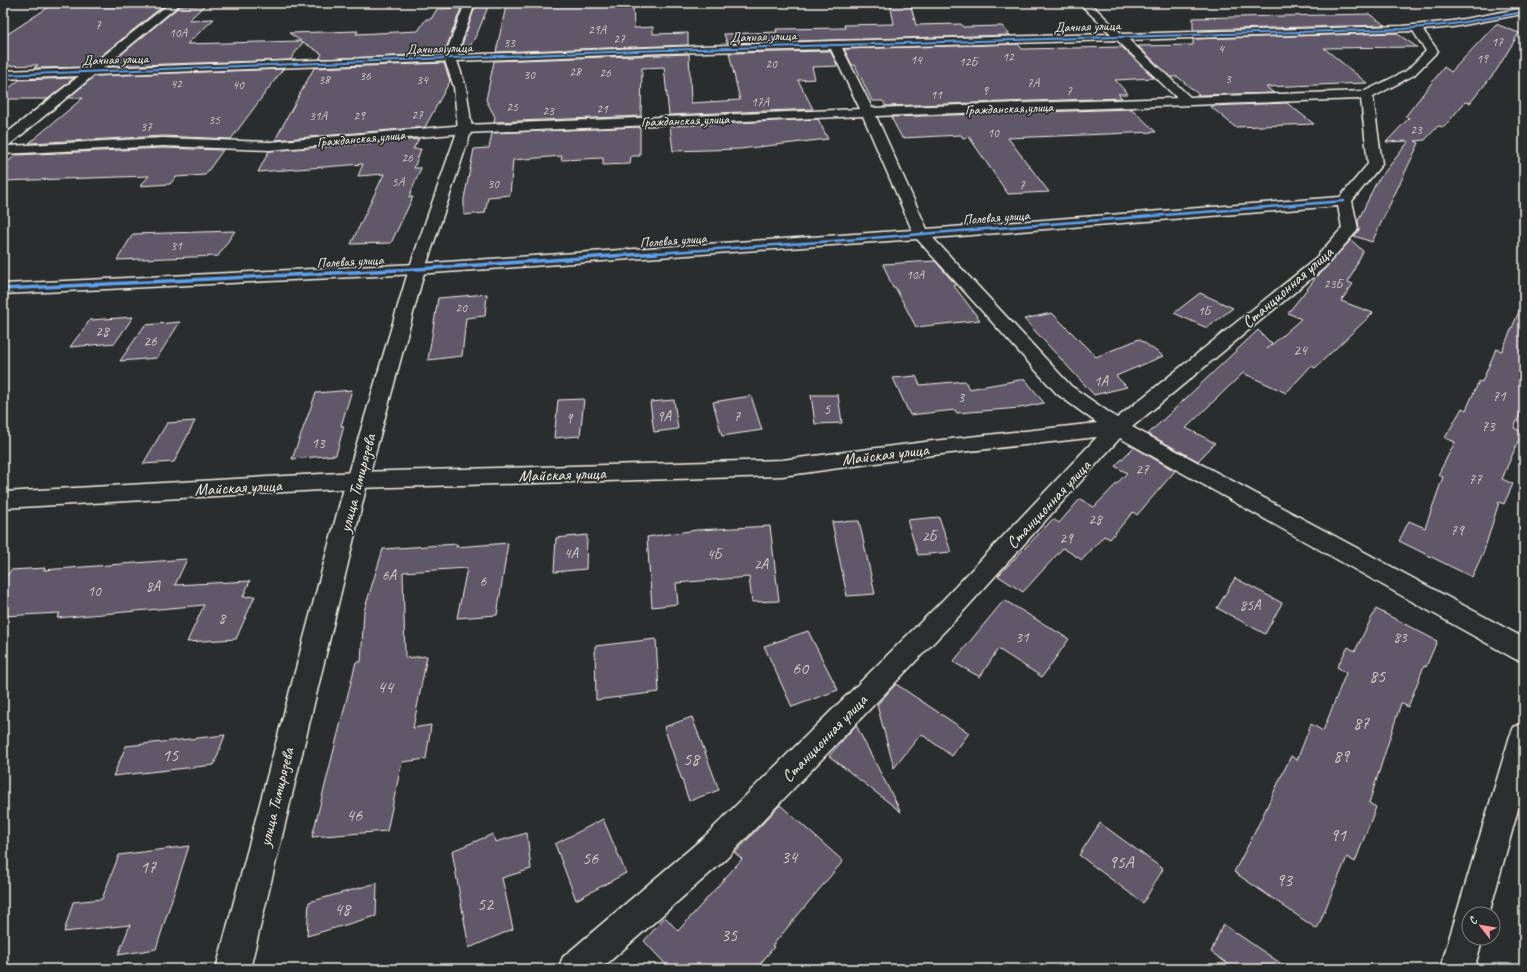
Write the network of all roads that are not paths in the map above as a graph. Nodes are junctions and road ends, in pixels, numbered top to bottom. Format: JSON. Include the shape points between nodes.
{"nodes":[{"id":1,"x":176,"y":3,"type":"edge"},
{"id":2,"x":470,"y":3,"type":"edge"},
{"id":3,"x":1084,"y":3,"type":"edge"},
{"id":4,"x":1507,"y":3,"type":"edge"},
{"id":5,"x":1523,"y":11,"type":"edge"},
{"id":6,"x":1416,"y":28,"type":"junction"},
{"id":7,"x":1119,"y":36,"type":"junction"},
{"id":8,"x":834,"y":44,"type":"junction"},
{"id":9,"x":450,"y":58,"type":"junction"},
{"id":10,"x":91,"y":71,"type":"junction"},
{"id":11,"x":3,"y":75,"type":"edge"},
{"id":12,"x":1367,"y":95,"type":"junction"},
{"id":13,"x":1188,"y":102,"type":"junction"},
{"id":14,"x":868,"y":112,"type":"junction"},
{"id":15,"x":465,"y":129,"type":"junction"},
{"id":16,"x":3,"y":143,"type":"edge"},
{"id":17,"x":3,"y":150,"type":"edge"},
{"id":18,"x":1344,"y":201,"type":"junction"},
{"id":19,"x":921,"y":234,"type":"junction"},
{"id":20,"x":417,"y":269,"type":"junction"},
{"id":21,"x":3,"y":289,"type":"edge"},
{"id":22,"x":1118,"y":428,"type":"junction"},
{"id":23,"x":357,"y":480,"type":"junction"},
{"id":24,"x":3,"y":500,"type":"edge"},
{"id":25,"x":1524,"y":651,"type":"edge"},
{"id":26,"x":1524,"y":736,"type":"edge"},
{"id":27,"x":1475,"y":906,"type":"edge"},
{"id":28,"x":1464,"y":946,"type":"edge"},
{"id":29,"x":233,"y":969,"type":"edge"},
{"id":30,"x":575,"y":969,"type":"edge"},
{"id":31,"x":1457,"y":969,"type":"edge"}],
"edges":[{"from":1,"to":10,"type":"street"},
{"from":2,"to":9,"type":"street"},
{"from":3,"to":7,"type":"street"},
{"from":4,"to":5,"type":"street"},
{"from":5,"to":6,"type":"street","name":"Дачная улица"},
{"from":6,"to":7,"type":"street","name":"Дачная улица"},
{"from":6,"to":12,"type":"street","via":[[1432,51],[1410,73]]},
{"from":7,"to":8,"type":"street","name":"Дачная улица"},
{"from":7,"to":13,"type":"street"},
{"from":8,"to":9,"type":"street","name":"Дачная улица"},
{"from":8,"to":14,"type":"street"},
{"from":9,"to":10,"type":"street","name":"Дачная улица"},
{"from":9,"to":15,"type":"street","name":"улица Тимирязева","via":[[460,87]]},
{"from":10,"to":11,"type":"street","name":"Дачная улица"},
{"from":10,"to":16,"type":"street"},
{"from":12,"to":13,"type":"street","name":"Гражданская улица"},
{"from":12,"to":18,"type":"street","via":[[1375,164]]},
{"from":13,"to":14,"type":"street","name":"Гражданская улица"},
{"from":14,"to":15,"type":"street","name":"Гражданская улица"},
{"from":14,"to":19,"type":"street"},
{"from":15,"to":17,"type":"street","name":"Гражданская улица","via":[[270,146],[163,142]]},
{"from":15,"to":20,"type":"street","name":"улица Тимирязева"},
{"from":18,"to":19,"type":"street","name":"Полевая улица"},
{"from":18,"to":22,"type":"street","name":"Станционная улица","via":[[1350,229],[1319,264]]},
{"from":19,"to":20,"type":"street","name":"Полевая улица"},
{"from":19,"to":22,"type":"street","via":[[1064,390]]},
{"from":20,"to":21,"type":"street","name":"Полевая улица"},
{"from":20,"to":23,"type":"street","name":"улица Тимирязева"},
{"from":22,"to":23,"type":"street","name":"Майская улица","via":[[933,448],[782,468]]},
{"from":22,"to":25,"type":"street"},
{"from":22,"to":30,"type":"street","name":"Станционная улица","via":[[951,608],[715,848]]},
{"from":23,"to":24,"type":"street","name":"Майская улица"},
{"from":23,"to":29,"type":"street","name":"улица Тимирязева"},
{"from":26,"to":27,"type":"street"},
{"from":28,"to":31,"type":"street"}]}
